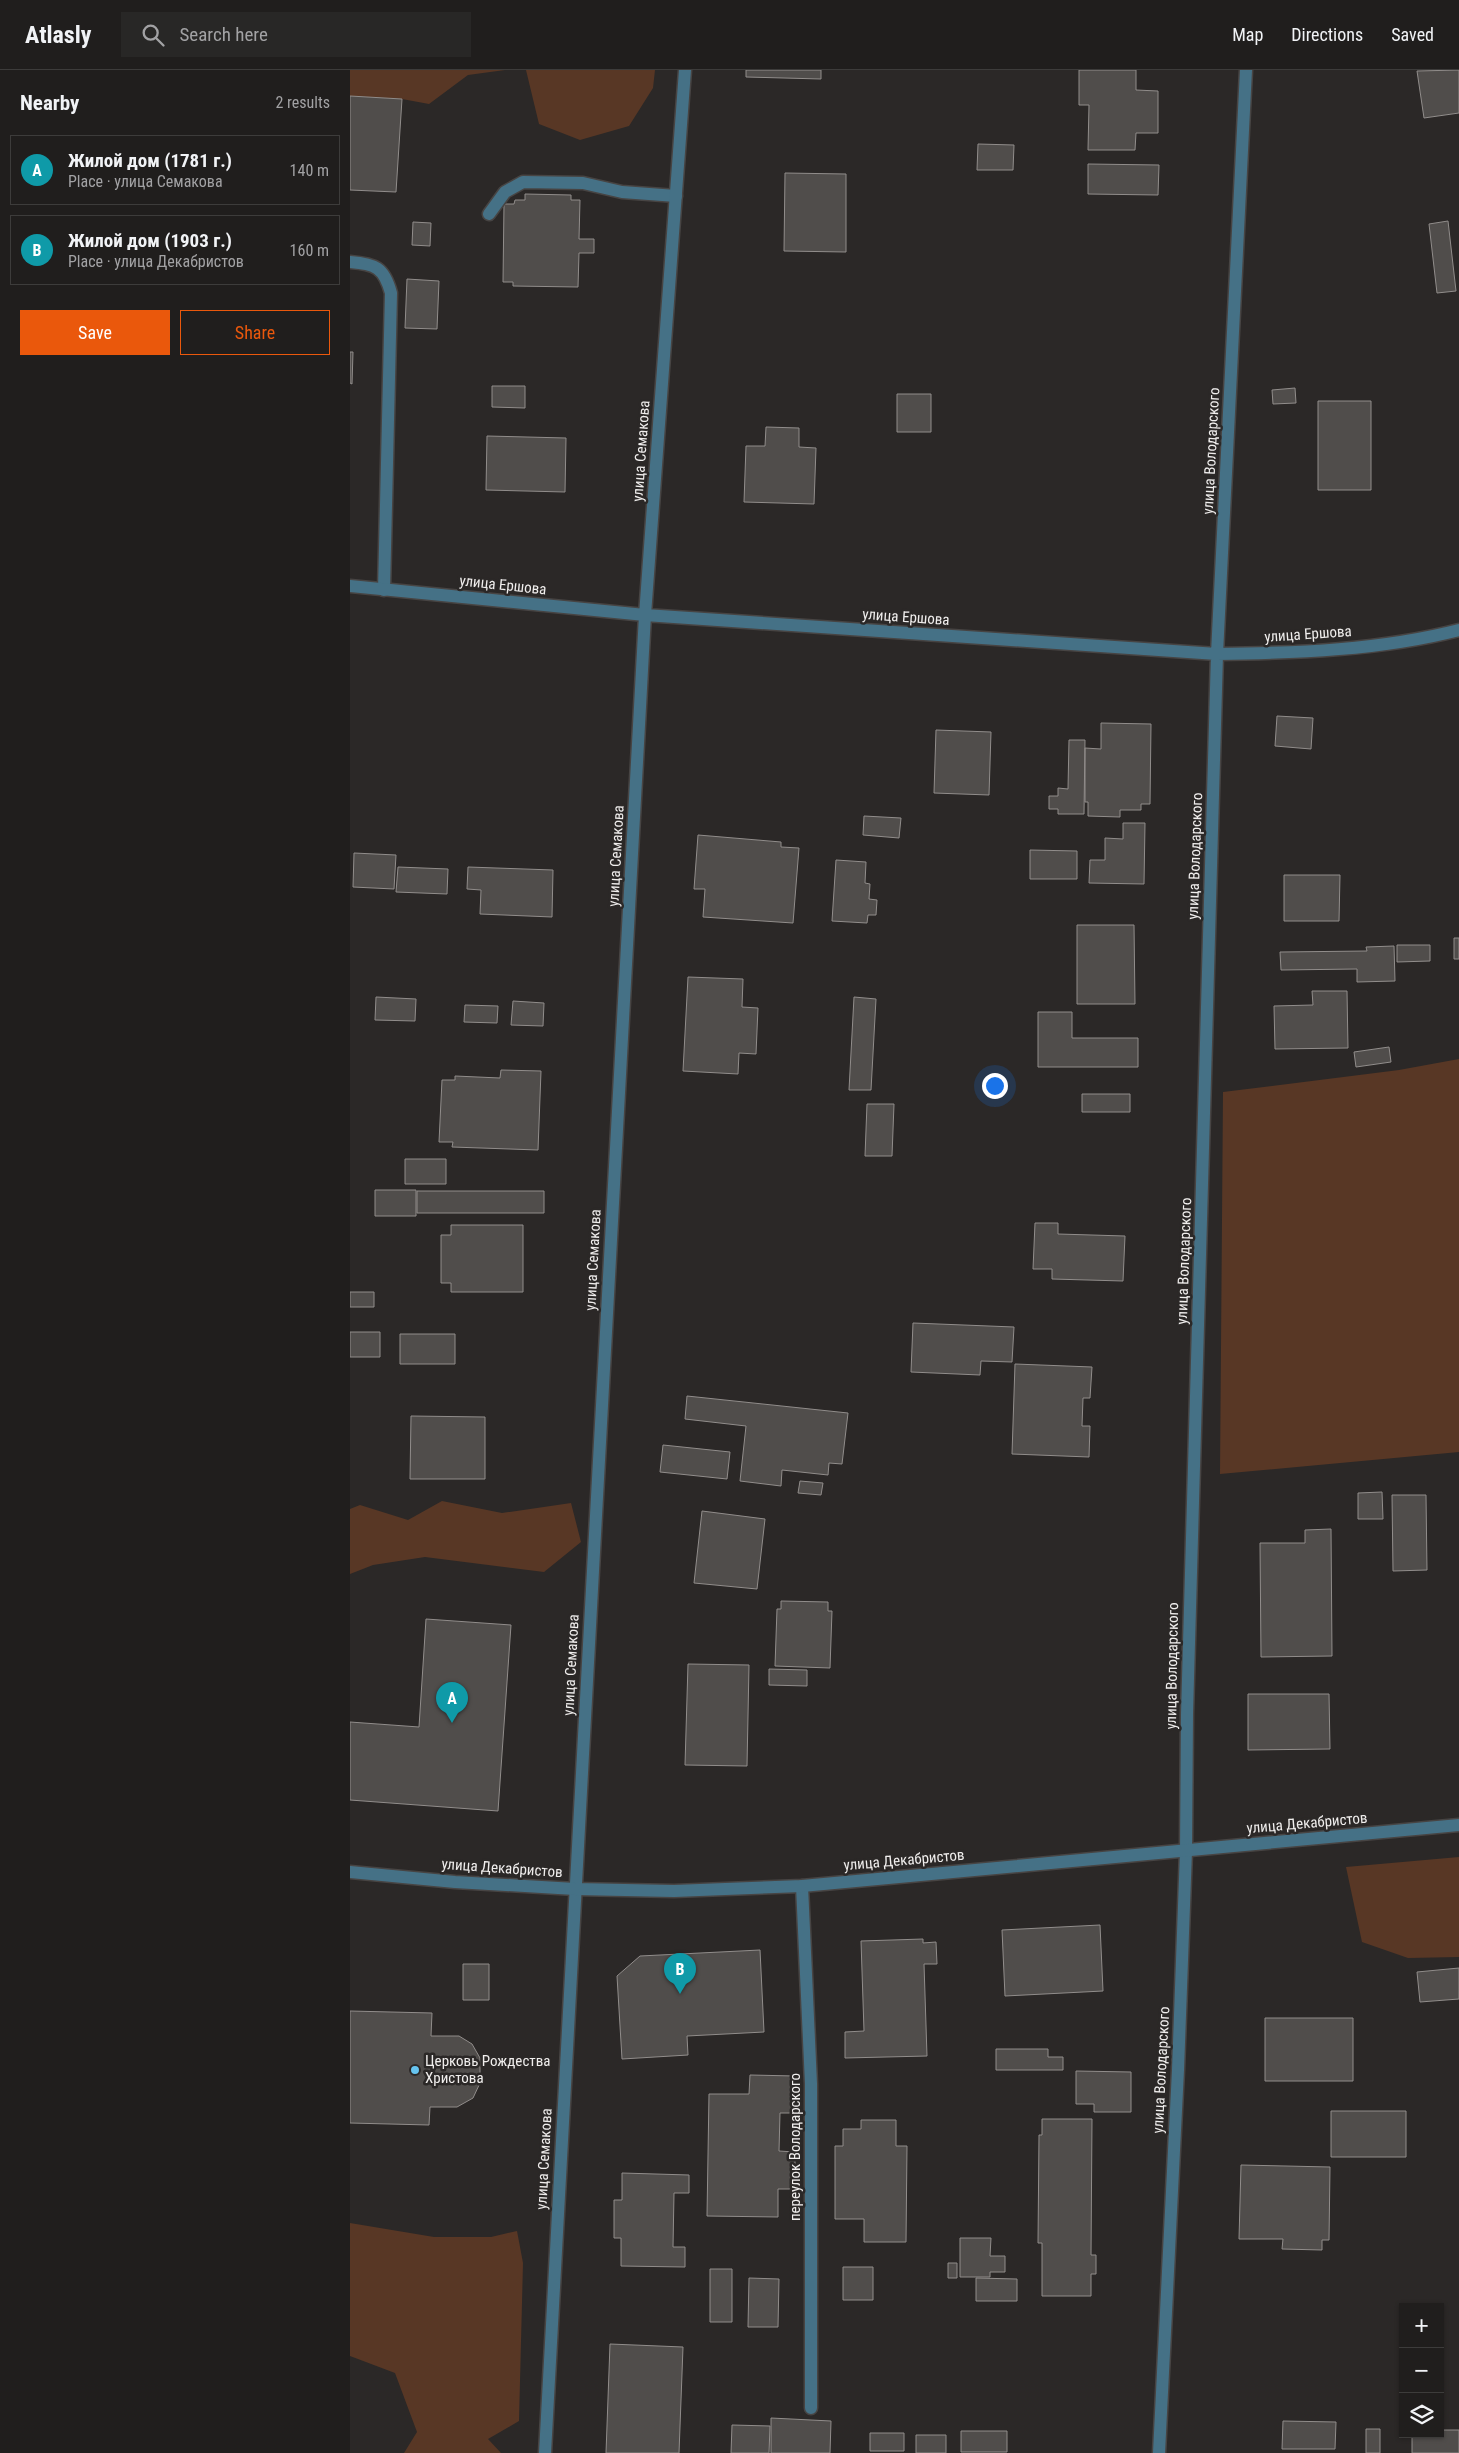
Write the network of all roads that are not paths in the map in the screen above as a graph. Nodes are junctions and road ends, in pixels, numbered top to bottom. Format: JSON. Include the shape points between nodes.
{"nodes":[{"id":1,"x":685,"y":70,"type":"edge"},
{"id":2,"x":1246,"y":70,"type":"edge"},
{"id":3,"x":676,"y":196,"type":"junction"},
{"id":4,"x":488,"y":214,"type":"dead end"},
{"id":5,"x":350,"y":262,"type":"edge"},
{"id":6,"x":350,"y":586,"type":"edge"},
{"id":7,"x":384,"y":590,"type":"junction"},
{"id":8,"x":645,"y":615,"type":"junction"},
{"id":9,"x":1459,"y":630,"type":"edge"},
{"id":10,"x":1217,"y":654,"type":"junction"},
{"id":11,"x":1459,"y":1825,"type":"edge"},
{"id":12,"x":1186,"y":1851,"type":"junction"},
{"id":13,"x":350,"y":1872,"type":"edge"},
{"id":14,"x":802,"y":1886,"type":"junction"},
{"id":15,"x":575,"y":1889,"type":"junction"},
{"id":16,"x":811,"y":2408,"type":"dead end"},
{"id":17,"x":545,"y":2453,"type":"edge"},
{"id":18,"x":1159,"y":2453,"type":"edge"}],
"edges":[{"from":1,"to":3,"type":"street","name":"улица Семакова"},
{"from":2,"to":10,"type":"street","name":"улица Володарского"},
{"from":3,"to":4,"type":"street","via":[[622,192],[584,183],[523,182],[505,192]]},
{"from":3,"to":8,"type":"street","name":"улица Семакова"},
{"from":5,"to":7,"type":"street","via":[[367,263],[378,268],[387,278],[391,293]]},
{"from":6,"to":7,"type":"street","name":"улица Ершова"},
{"from":7,"to":8,"type":"street","name":"улица Ершова"},
{"from":8,"to":10,"type":"street","name":"улица Ершова"},
{"from":8,"to":15,"type":"street","name":"улица Семакова"},
{"from":9,"to":10,"type":"street","name":"улица Ершова","via":[[1362,647]]},
{"from":10,"to":12,"type":"street","name":"улица Володарского"},
{"from":11,"to":12,"type":"street","name":"улица Декабристов"},
{"from":12,"to":14,"type":"street","name":"улица Декабристов"},
{"from":12,"to":18,"type":"street","name":"улица Володарского"},
{"from":13,"to":15,"type":"street","name":"улица Декабристов"},
{"from":14,"to":15,"type":"street","name":"улица Декабристов","via":[[674,1891]]},
{"from":14,"to":16,"type":"street","name":"переулок Володарского","via":[[811,2084]]},
{"from":15,"to":17,"type":"street","name":"улица Семакова"}]}
